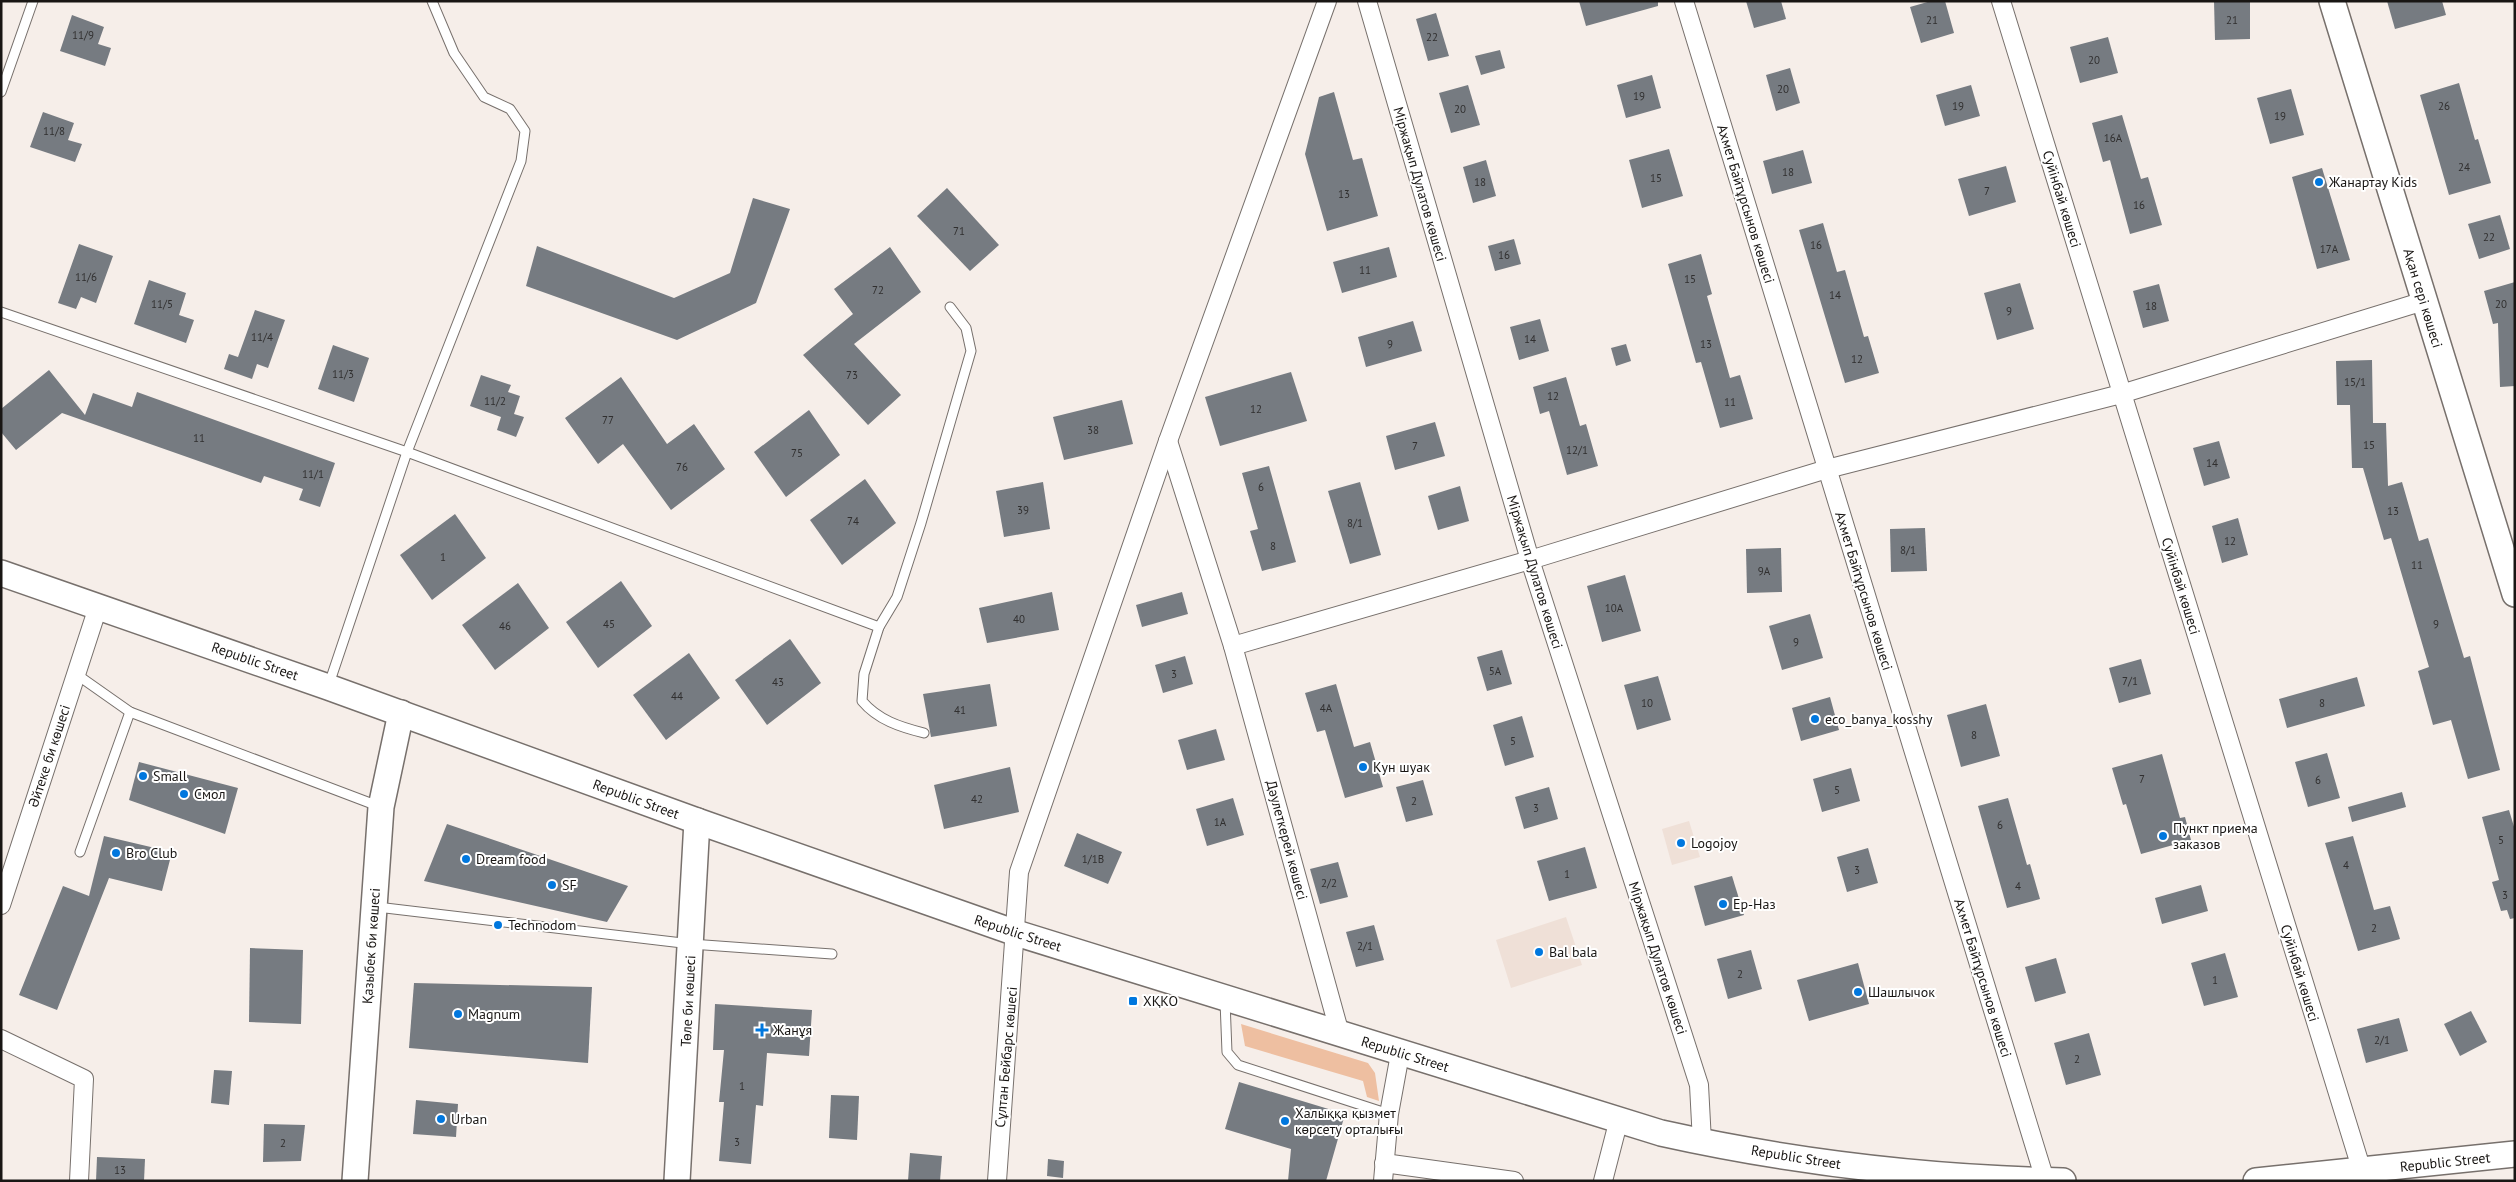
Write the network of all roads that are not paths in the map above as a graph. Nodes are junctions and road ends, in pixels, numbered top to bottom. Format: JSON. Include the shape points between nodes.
{"nodes":[{"id":1,"x":33,"y":1,"type":"edge"},
{"id":2,"x":432,"y":1,"type":"edge"},
{"id":3,"x":1327,"y":1,"type":"edge"},
{"id":4,"x":1367,"y":1,"type":"edge"},
{"id":5,"x":1684,"y":1,"type":"edge"},
{"id":6,"x":2001,"y":1,"type":"edge"},
{"id":7,"x":2332,"y":1,"type":"edge"},
{"id":8,"x":1,"y":92,"type":"edge"},
{"id":9,"x":2424,"y":301,"type":"junction"},
{"id":10,"x":950,"y":307,"type":"dead end"},
{"id":11,"x":1,"y":312,"type":"edge"},
{"id":12,"x":2121,"y":394,"type":"junction"},
{"id":13,"x":1168,"y":441,"type":"junction"},
{"id":14,"x":407,"y":452,"type":"junction"},
{"id":15,"x":1827,"y":469,"type":"junction"},
{"id":16,"x":1530,"y":560,"type":"junction"},
{"id":17,"x":1,"y":573,"type":"edge"},
{"id":18,"x":2515,"y":594,"type":"edge"},
{"id":19,"x":98,"y":607,"type":"junction"},
{"id":20,"x":879,"y":628,"type":"junction"},
{"id":21,"x":1233,"y":646,"type":"junction"},
{"id":22,"x":76,"y":674,"type":"junction"},
{"id":23,"x":328,"y":687,"type":"junction"},
{"id":24,"x":130,"y":712,"type":"junction"},
{"id":25,"x":401,"y":713,"type":"junction"},
{"id":26,"x":924,"y":733,"type":"dead end"},
{"id":27,"x":381,"y":807,"type":"junction"},
{"id":28,"x":697,"y":822,"type":"junction"},
{"id":29,"x":80,"y":852,"type":"dead end"},
{"id":30,"x":1,"y":905,"type":"edge"},
{"id":31,"x":374,"y":907,"type":"junction"},
{"id":32,"x":1016,"y":933,"type":"junction"},
{"id":33,"x":691,"y":944,"type":"junction"},
{"id":34,"x":832,"y":954,"type":"dead end"},
{"id":35,"x":1225,"y":999,"type":"junction"},
{"id":36,"x":1340,"y":1034,"type":"junction"},
{"id":37,"x":1,"y":1039,"type":"edge"},
{"id":38,"x":1400,"y":1054,"type":"junction"},
{"id":39,"x":1389,"y":1114,"type":"junction"},
{"id":40,"x":1619,"y":1119,"type":"junction"},
{"id":41,"x":1702,"y":1142,"type":"junction"},
{"id":42,"x":2515,"y":1154,"type":"edge"},
{"id":43,"x":1384,"y":1163,"type":"junction"},
{"id":44,"x":2362,"y":1171,"type":"junction"},
{"id":45,"x":1993,"y":1180,"type":"edge"},
{"id":46,"x":2044,"y":1180,"type":"edge"},
{"id":47,"x":79,"y":1181,"type":"edge"},
{"id":48,"x":355,"y":1181,"type":"edge"},
{"id":49,"x":677,"y":1181,"type":"edge"},
{"id":50,"x":996,"y":1181,"type":"edge"},
{"id":51,"x":1383,"y":1181,"type":"edge"},
{"id":52,"x":1514,"y":1181,"type":"edge"},
{"id":53,"x":1603,"y":1181,"type":"edge"},
{"id":54,"x":2063,"y":1181,"type":"edge"},
{"id":55,"x":2256,"y":1181,"type":"edge"}],
"edges":[{"from":1,"to":8,"type":"lane"},
{"from":2,"to":14,"type":"lane","via":[[454,53],[484,97],[510,109],[525,131],[521,161]]},
{"from":3,"to":13,"type":"street","name":"Сұлтан Бейбарс көшесі"},
{"from":4,"to":16,"type":"street","name":"Міржақып Дулатов көшесі"},
{"from":5,"to":15,"type":"street","name":"Ахмет Байтұрсынов көшесі"},
{"from":6,"to":12,"type":"street","name":"Суйінбай көшесі"},
{"from":7,"to":9,"type":"main road","name":"Ақан сері көшесі"},
{"from":9,"to":12,"type":"street"},
{"from":9,"to":18,"type":"main road","name":"Ақан сері көшесі"},
{"from":10,"to":20,"type":"lane","via":[[966,328],[971,351],[897,597]]},
{"from":11,"to":14,"type":"lane"},
{"from":12,"to":15,"type":"street"},
{"from":12,"to":44,"type":"street","name":"Суйінбай көшесі"},
{"from":13,"to":21,"type":"street","name":"Дәулеткерей көшесі"},
{"from":13,"to":32,"type":"street","name":"Сұлтан Бейбарс көшесі","via":[[1019,872]]},
{"from":14,"to":20,"type":"lane"},
{"from":14,"to":23,"type":"lane"},
{"from":15,"to":16,"type":"street"},
{"from":15,"to":46,"type":"street","name":"Ахмет Байтұрсынов көшесі"},
{"from":16,"to":21,"type":"street"},
{"from":16,"to":41,"type":"street","name":"Міржақып Дулатов көшесі","via":[[1699,1085]]},
{"from":17,"to":19,"type":"main road","name":"Republic Street"},
{"from":19,"to":22,"type":"street","name":"Әйтеке би көшесі"},
{"from":19,"to":23,"type":"main road","name":"Republic Street"},
{"from":20,"to":26,"type":"lane","via":[[864,674],[862,701],[873,714],[900,727]]},
{"from":21,"to":36,"type":"street","name":"Дәулеткерей көшесі"},
{"from":22,"to":24,"type":"lane"},
{"from":22,"to":30,"type":"street","name":"Әйтеке би көшесі"},
{"from":23,"to":25,"type":"main road","name":"Republic Street"},
{"from":24,"to":27,"type":"lane"},
{"from":24,"to":29,"type":"lane"},
{"from":25,"to":27,"type":"main road","name":"Қазыбек би көшесі"},
{"from":25,"to":28,"type":"main road","name":"Republic Street"},
{"from":27,"to":31,"type":"main road","name":"Қазыбек би көшесі"},
{"from":28,"to":32,"type":"main road","name":"Republic Street"},
{"from":28,"to":33,"type":"main road","name":"Төле би көшесі"},
{"from":31,"to":33,"type":"lane"},
{"from":31,"to":48,"type":"main road","name":"Қазыбек би көшесі"},
{"from":32,"to":35,"type":"main road","name":"Republic Street"},
{"from":32,"to":50,"type":"street","name":"Сұлтан Бейбарс көшесі"},
{"from":33,"to":34,"type":"lane"},
{"from":33,"to":49,"type":"main road","name":"Төле би көшесі"},
{"from":35,"to":36,"type":"main road","name":"Republic Street"},
{"from":35,"to":39,"type":"lane","via":[[1227,1052],[1238,1066]]},
{"from":36,"to":38,"type":"main road","name":"Republic Street"},
{"from":37,"to":47,"type":"street","via":[[84,1079]]},
{"from":38,"to":39,"type":"street"},
{"from":38,"to":40,"type":"main road","name":"Republic Street"},
{"from":39,"to":43,"type":"street"},
{"from":40,"to":41,"type":"main road","name":"Republic Street"},
{"from":40,"to":53,"type":"street"},
{"from":41,"to":45,"type":"main road","name":"Republic Street","via":[[1851,1166]]},
{"from":42,"to":44,"type":"main road","name":"Republic Street","via":[[2397,1171]]},
{"from":43,"to":51,"type":"street"},
{"from":43,"to":52,"type":"street"},
{"from":44,"to":55,"type":"main road","name":"Republic Street"},
{"from":45,"to":46,"type":"main road","name":"Republic Street"},
{"from":46,"to":54,"type":"main road","name":"Republic Street"}]}
